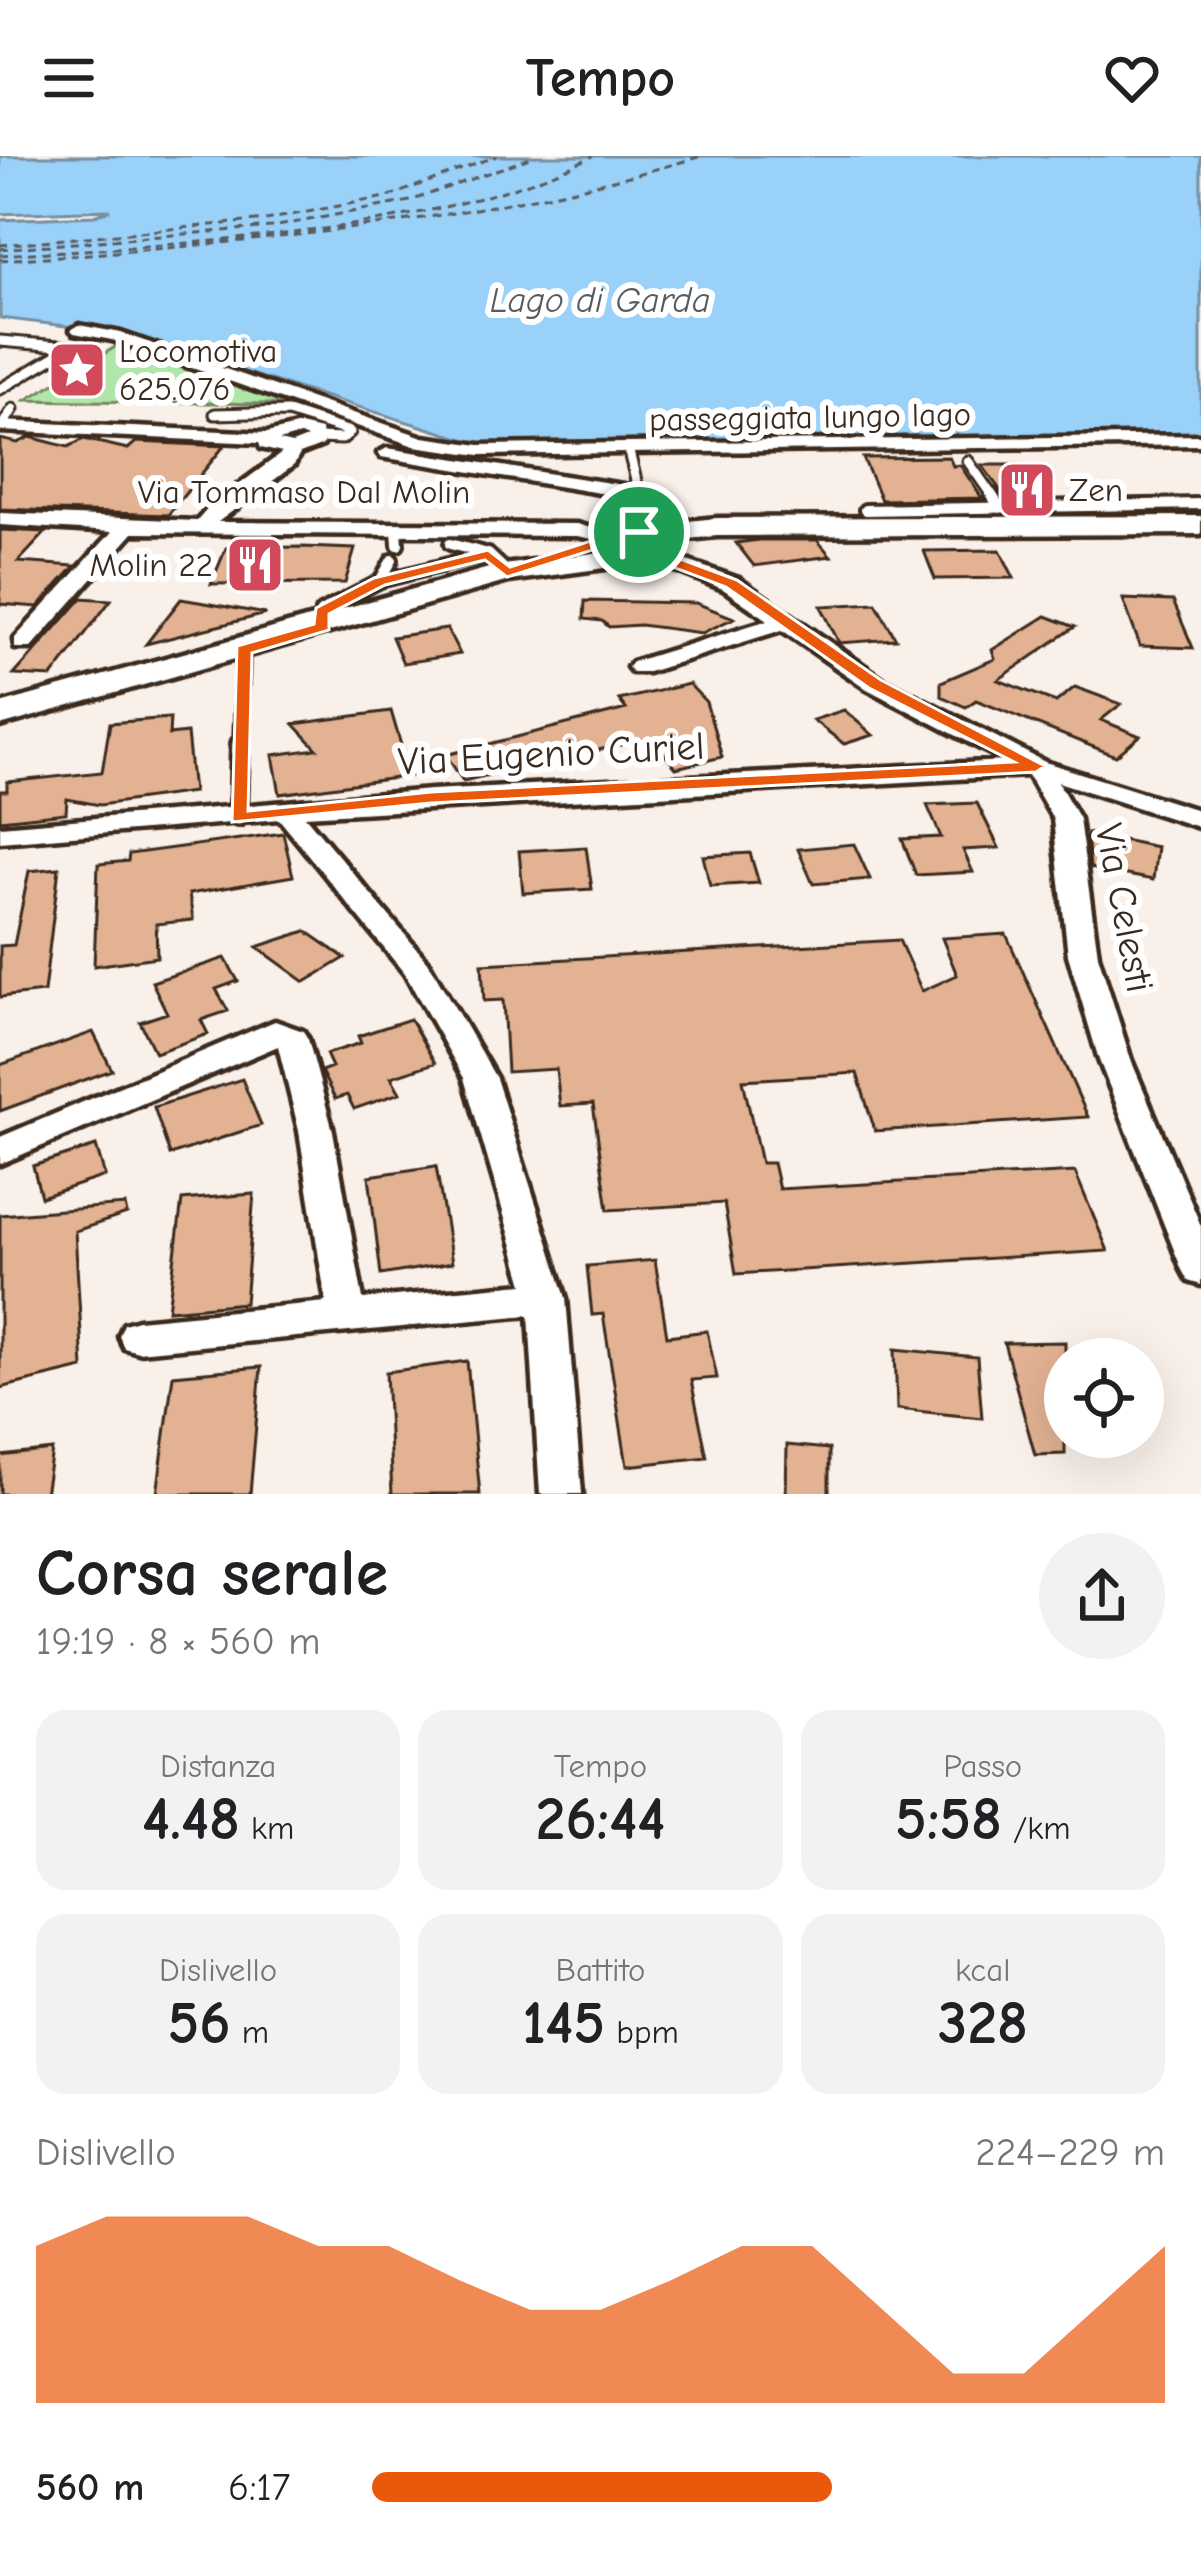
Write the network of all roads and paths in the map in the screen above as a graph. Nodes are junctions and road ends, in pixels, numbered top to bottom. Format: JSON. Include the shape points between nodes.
{"nodes":[{"id":1,"x":79,"y":329,"type":"dead end"},
{"id":2,"x":0,"y":341,"type":"edge"},
{"id":3,"x":0,"y":389,"type":"edge"},
{"id":4,"x":215,"y":414,"type":"dead end"},
{"id":5,"x":5,"y":421,"type":"edge"},
{"id":6,"x":268,"y":438,"type":"junction"},
{"id":7,"x":318,"y":438,"type":"junction"},
{"id":8,"x":1201,"y":440,"type":"edge"},
{"id":9,"x":293,"y":450,"type":"junction"},
{"id":10,"x":404,"y":450,"type":"junction"},
{"id":11,"x":629,"y":452,"type":"dead end"},
{"id":12,"x":968,"y":461,"type":"dead end"},
{"id":13,"x":642,"y":494,"type":"junction"},
{"id":14,"x":1201,"y":504,"type":"edge"},
{"id":15,"x":865,"y":510,"type":"dead end"},
{"id":16,"x":1006,"y":517,"type":"junction"},
{"id":17,"x":0,"y":519,"type":"edge"},
{"id":18,"x":1201,"y":525,"type":"edge"},
{"id":19,"x":128,"y":527,"type":"junction"},
{"id":20,"x":202,"y":528,"type":"junction"},
{"id":21,"x":653,"y":542,"type":"junction"},
{"id":22,"x":450,"y":544,"type":"dead end"},
{"id":23,"x":604,"y":546,"type":"junction"},
{"id":24,"x":392,"y":560,"type":"dead end"},
{"id":25,"x":510,"y":564,"type":"junction"},
{"id":26,"x":380,"y":581,"type":"junction"},
{"id":27,"x":787,"y":621,"type":"junction"},
{"id":28,"x":323,"y":627,"type":"junction"},
{"id":29,"x":22,"y":643,"type":"dead end"},
{"id":30,"x":243,"y":650,"type":"junction"},
{"id":31,"x":640,"y":667,"type":"dead end"},
{"id":32,"x":0,"y":715,"type":"edge"},
{"id":33,"x":1036,"y":766,"type":"junction"},
{"id":34,"x":288,"y":813,"type":"junction"},
{"id":35,"x":238,"y":818,"type":"junction"},
{"id":36,"x":1201,"y":820,"type":"edge"},
{"id":37,"x":0,"y":834,"type":"edge"},
{"id":38,"x":0,"y":1151,"type":"edge"},
{"id":39,"x":1201,"y":1270,"type":"edge"},
{"id":40,"x":547,"y":1298,"type":"junction"},
{"id":41,"x":346,"y":1317,"type":"junction"},
{"id":42,"x":137,"y":1336,"type":"dead end"},
{"id":43,"x":561,"y":1494,"type":"edge"}],
"edges":[{"from":1,"to":10,"type":"street","via":[[115,336]]},
{"from":2,"to":3,"type":"lane","via":[[71,347]]},
{"from":4,"to":7,"type":"lane","via":[[288,412],[350,432]]},
{"from":5,"to":6,"type":"street"},
{"from":6,"to":7,"type":"street","via":[[293,430]]},
{"from":6,"to":9,"type":"street","via":[[274,448]]},
{"from":7,"to":9,"type":"street"},
{"from":8,"to":10,"type":"street","name":"passeggiata lungo lago"},
{"from":9,"to":20,"type":"street"},
{"from":10,"to":13,"type":"street"},
{"from":11,"to":13,"type":"lane"},
{"from":12,"to":16,"type":"lane"},
{"from":13,"to":21,"type":"lane"},
{"from":14,"to":16,"type":"lane"},
{"from":15,"to":16,"type":"lane"},
{"from":16,"to":18,"type":"main road"},
{"from":16,"to":21,"type":"main road"},
{"from":17,"to":19,"type":"street","name":"Via Tommaso Dal Molin"},
{"from":19,"to":20,"type":"street","name":"Via Tommaso Dal Molin"},
{"from":19,"to":29,"type":"street"},
{"from":20,"to":23,"type":"street","name":"Via Tommaso Dal Molin","via":[[398,537],[577,530]]},
{"from":21,"to":23,"type":"main road","via":[[630,563]]},
{"from":21,"to":27,"type":"street"},
{"from":22,"to":25,"type":"lane"},
{"from":23,"to":25,"type":"main road"},
{"from":24,"to":26,"type":"lane"},
{"from":25,"to":26,"type":"lane"},
{"from":25,"to":28,"type":"main road"},
{"from":26,"to":28,"type":"lane","via":[[321,612]]},
{"from":27,"to":31,"type":"street"},
{"from":27,"to":33,"type":"street","via":[[875,684]]},
{"from":28,"to":30,"type":"main road"},
{"from":30,"to":32,"type":"main road"},
{"from":30,"to":35,"type":"lane"},
{"from":33,"to":34,"type":"street","name":"Via Eugenio Curiel","via":[[431,798]]},
{"from":33,"to":36,"type":"street"},
{"from":33,"to":39,"type":"street","name":"Via Celesti","via":[[1066,819],[1083,955],[1115,1060]]},
{"from":34,"to":35,"type":"street","name":"Via Eugenio Curiel"},
{"from":34,"to":40,"type":"street","via":[[417,969],[480,1078]]},
{"from":35,"to":37,"type":"street","name":"Via Eugenio Curiel"},
{"from":38,"to":41,"type":"street","via":[[275,1032],[292,1039],[316,1131]]},
{"from":40,"to":41,"type":"street"},
{"from":40,"to":43,"type":"street"},
{"from":41,"to":42,"type":"street"}]}
